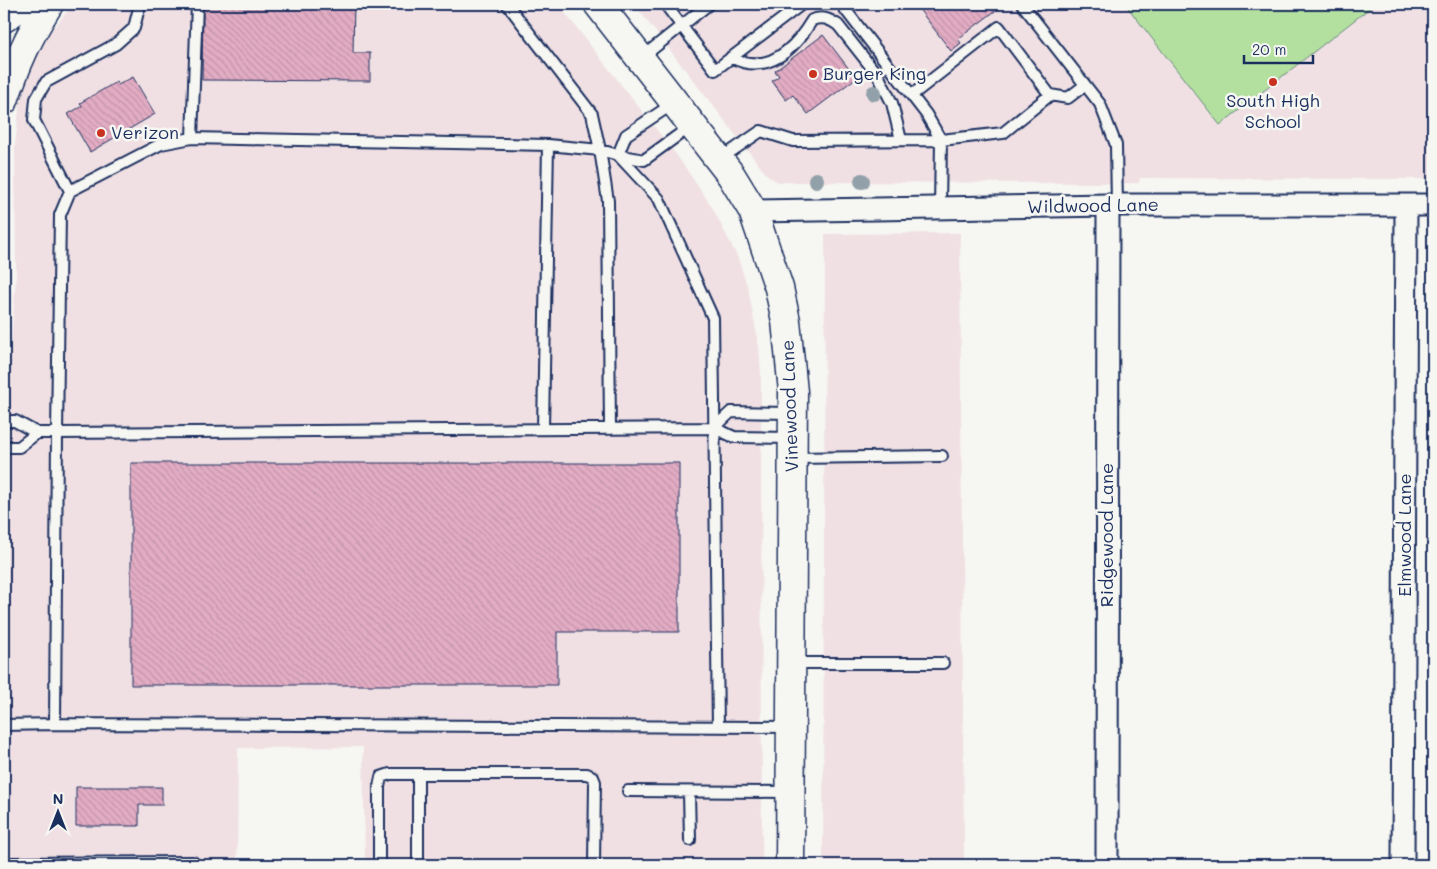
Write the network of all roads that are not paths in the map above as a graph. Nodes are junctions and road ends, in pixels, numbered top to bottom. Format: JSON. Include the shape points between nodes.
{"nodes":[{"id":1,"x":24,"y":4,"type":"edge"},
{"id":2,"x":50,"y":4,"type":"edge"},
{"id":3,"x":140,"y":4,"type":"edge"},
{"id":4,"x":197,"y":4,"type":"edge"},
{"id":5,"x":507,"y":4,"type":"edge"},
{"id":6,"x":598,"y":4,"type":"edge"},
{"id":7,"x":665,"y":4,"type":"edge"},
{"id":8,"x":709,"y":4,"type":"edge"},
{"id":9,"x":802,"y":4,"type":"edge"},
{"id":10,"x":840,"y":4,"type":"edge"},
{"id":11,"x":1022,"y":4,"type":"edge"},
{"id":12,"x":4,"y":18,"type":"edge"},
{"id":13,"x":682,"y":26,"type":"junction"},
{"id":14,"x":731,"y":57,"type":"junction"},
{"id":15,"x":641,"y":58,"type":"junction"},
{"id":16,"x":1085,"y":85,"type":"junction"},
{"id":17,"x":912,"y":95,"type":"junction"},
{"id":18,"x":1050,"y":95,"type":"junction"},
{"id":19,"x":4,"y":100,"type":"edge"},
{"id":20,"x":675,"y":102,"type":"junction"},
{"id":21,"x":692,"y":125,"type":"junction"},
{"id":22,"x":192,"y":138,"type":"junction"},
{"id":23,"x":901,"y":140,"type":"junction"},
{"id":24,"x":941,"y":140,"type":"junction"},
{"id":25,"x":548,"y":145,"type":"junction"},
{"id":26,"x":600,"y":150,"type":"junction"},
{"id":27,"x":618,"y":155,"type":"junction"},
{"id":28,"x":719,"y":160,"type":"junction"},
{"id":29,"x":70,"y":191,"type":"junction"},
{"id":30,"x":1113,"y":205,"type":"junction"},
{"id":31,"x":1406,"y":205,"type":"junction"},
{"id":32,"x":1433,"y":205,"type":"edge"},
{"id":33,"x":940,"y":208,"type":"junction"},
{"id":34,"x":753,"y":211,"type":"junction"},
{"id":35,"x":4,"y":421,"type":"edge"},
{"id":36,"x":714,"y":428,"type":"junction"},
{"id":37,"x":610,"y":429,"type":"junction"},
{"id":38,"x":543,"y":430,"type":"junction"},
{"id":39,"x":37,"y":433,"type":"junction"},
{"id":40,"x":57,"y":433,"type":"junction"},
{"id":41,"x":793,"y":436,"type":"junction"},
{"id":42,"x":4,"y":447,"type":"edge"},
{"id":43,"x":942,"y":456,"type":"dead end"},
{"id":44,"x":943,"y":663,"type":"dead end"},
{"id":45,"x":792,"y":664,"type":"junction"},
{"id":46,"x":55,"y":724,"type":"junction"},
{"id":47,"x":4,"y":725,"type":"edge"},
{"id":48,"x":718,"y":727,"type":"junction"},
{"id":49,"x":791,"y":727,"type":"junction"},
{"id":50,"x":418,"y":774,"type":"junction"},
{"id":51,"x":628,"y":790,"type":"dead end"},
{"id":52,"x":689,"y":792,"type":"junction"},
{"id":53,"x":791,"y":792,"type":"junction"},
{"id":54,"x":690,"y":840,"type":"dead end"},
{"id":55,"x":4,"y":863,"type":"edge"},
{"id":56,"x":193,"y":865,"type":"edge"},
{"id":57,"x":379,"y":865,"type":"edge"},
{"id":58,"x":418,"y":865,"type":"edge"},
{"id":59,"x":594,"y":865,"type":"edge"},
{"id":60,"x":790,"y":865,"type":"edge"},
{"id":61,"x":1107,"y":865,"type":"edge"},
{"id":62,"x":1403,"y":865,"type":"edge"}],
"edges":[{"from":1,"to":12,"type":"street"},
{"from":2,"to":19,"type":"street","via":[[32,30],[17,61]]},
{"from":3,"to":29,"type":"lane","via":[[134,28],[116,44],[46,82],[36,99],[34,120]]},
{"from":4,"to":22,"type":"lane"},
{"from":5,"to":26,"type":"lane","via":[[592,114]]},
{"from":6,"to":15,"type":"street","name":"Vinewood Lane"},
{"from":7,"to":13,"type":"lane"},
{"from":8,"to":13,"type":"lane"},
{"from":9,"to":14,"type":"lane"},
{"from":10,"to":17,"type":"lane"},
{"from":11,"to":16,"type":"lane"},
{"from":13,"to":14,"type":"lane","via":[[715,70]]},
{"from":13,"to":15,"type":"lane"},
{"from":14,"to":23,"type":"lane","via":[[744,64],[775,60],[800,39],[812,20],[830,20],[838,25],[879,77],[892,103]]},
{"from":15,"to":20,"type":"street","name":"Vinewood Lane"},
{"from":16,"to":18,"type":"lane","via":[[1068,98]]},
{"from":16,"to":30,"type":"lane","via":[[1100,104],[1116,145]]},
{"from":17,"to":18,"type":"lane","via":[[999,27]]},
{"from":17,"to":24,"type":"lane"},
{"from":18,"to":24,"type":"lane","via":[[1002,133]]},
{"from":20,"to":21,"type":"street","name":"Vinewood Lane"},
{"from":20,"to":27,"type":"lane","via":[[626,135]]},
{"from":21,"to":27,"type":"lane","via":[[644,160]]},
{"from":21,"to":28,"type":"street","name":"Vinewood Lane"},
{"from":22,"to":25,"type":"lane"},
{"from":22,"to":29,"type":"lane","via":[[161,144]]},
{"from":23,"to":24,"type":"lane"},
{"from":23,"to":28,"type":"lane","via":[[793,141],[762,131]]},
{"from":24,"to":33,"type":"lane"},
{"from":25,"to":26,"type":"lane"},
{"from":25,"to":38,"type":"lane"},
{"from":26,"to":27,"type":"lane"},
{"from":26,"to":37,"type":"lane","via":[[608,201]]},
{"from":27,"to":36,"type":"lane","via":[[658,198],[713,318]]},
{"from":28,"to":34,"type":"street","name":"Vinewood Lane"},
{"from":29,"to":40,"type":"lane","via":[[60,216]]},
{"from":30,"to":31,"type":"street","name":"Wildwood Lane"},
{"from":30,"to":33,"type":"street","name":"Wildwood Lane"},
{"from":30,"to":61,"type":"street","name":"Ridgewood Lane"},
{"from":31,"to":32,"type":"street","name":"Wildwood Lane"},
{"from":31,"to":62,"type":"street","name":"Elmwood Lane"},
{"from":33,"to":34,"type":"street","name":"Wildwood Lane"},
{"from":34,"to":41,"type":"street","name":"Vinewood Lane","via":[[774,272],[786,321],[793,392]]},
{"from":35,"to":39,"type":"lane","via":[[15,421]]},
{"from":36,"to":37,"type":"lane"},
{"from":36,"to":41,"type":"lane","via":[[734,437]]},
{"from":36,"to":41,"type":"lane","via":[[731,412]]},
{"from":36,"to":48,"type":"lane"},
{"from":37,"to":38,"type":"lane"},
{"from":38,"to":40,"type":"lane"},
{"from":39,"to":40,"type":"lane"},
{"from":39,"to":42,"type":"lane","via":[[19,447]]},
{"from":40,"to":46,"type":"lane"},
{"from":41,"to":43,"type":"lane"},
{"from":41,"to":45,"type":"street","name":"Vinewood Lane"},
{"from":44,"to":45,"type":"lane"},
{"from":45,"to":49,"type":"street","name":"Vinewood Lane"},
{"from":46,"to":47,"type":"lane"},
{"from":46,"to":48,"type":"lane"},
{"from":48,"to":49,"type":"lane"},
{"from":49,"to":53,"type":"street","name":"Vinewood Lane"},
{"from":50,"to":57,"type":"lane","via":[[390,774],[381,778]]},
{"from":50,"to":58,"type":"lane"},
{"from":50,"to":59,"type":"lane","via":[[587,774],[593,777]]},
{"from":51,"to":52,"type":"lane"},
{"from":52,"to":53,"type":"lane"},
{"from":52,"to":54,"type":"lane"},
{"from":53,"to":60,"type":"street","name":"Vinewood Lane"},
{"from":55,"to":56,"type":"lane","via":[[193,862]]}]}
